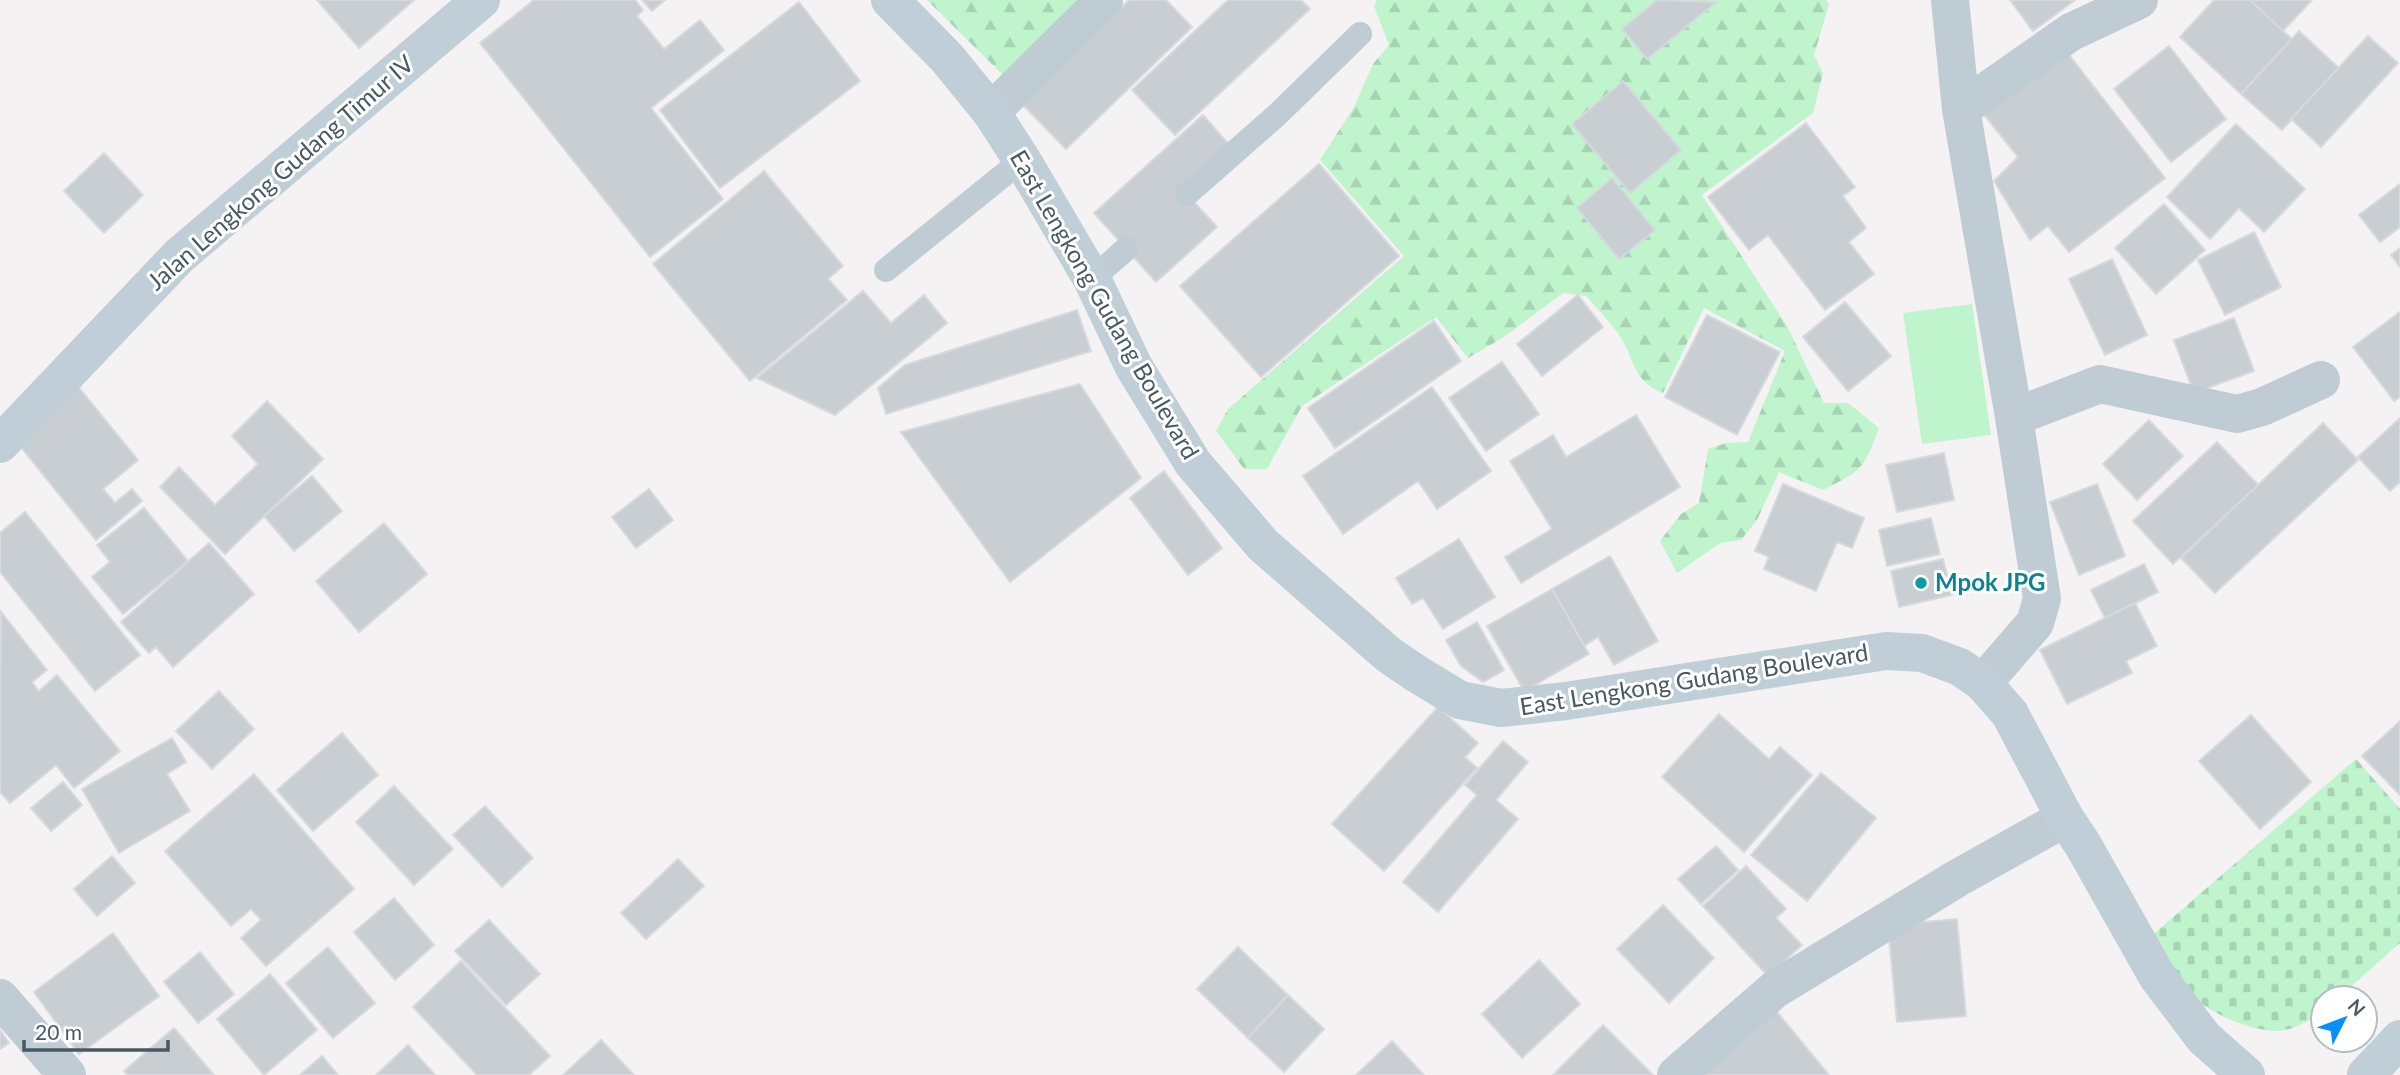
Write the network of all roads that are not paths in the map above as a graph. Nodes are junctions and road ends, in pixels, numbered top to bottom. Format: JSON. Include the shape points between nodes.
{"nodes":[{"id":1,"x":481,"y":0,"type":"edge"},
{"id":2,"x":890,"y":0,"type":"edge"},
{"id":3,"x":1104,"y":0,"type":"edge"},
{"id":4,"x":1950,"y":0,"type":"edge"},
{"id":5,"x":2139,"y":0,"type":"edge"},
{"id":6,"x":1360,"y":34,"type":"dead end"},
{"id":7,"x":1961,"y":109,"type":"junction"},
{"id":8,"x":991,"y":112,"type":"junction"},
{"id":9,"x":1022,"y":160,"type":"junction"},
{"id":10,"x":1187,"y":194,"type":"dead end"},
{"id":11,"x":1126,"y":249,"type":"dead end"},
{"id":12,"x":886,"y":270,"type":"dead end"},
{"id":13,"x":1092,"y":279,"type":"junction"},
{"id":14,"x":2321,"y":380,"type":"dead end"},
{"id":15,"x":2014,"y":417,"type":"junction"},
{"id":16,"x":0,"y":444,"type":"edge"},
{"id":17,"x":1983,"y":683,"type":"junction"},
{"id":18,"x":2065,"y":818,"type":"junction"},
{"id":19,"x":0,"y":998,"type":"edge"},
{"id":20,"x":2400,"y":1039,"type":"edge"},
{"id":21,"x":67,"y":1075,"type":"edge"},
{"id":22,"x":1676,"y":1075,"type":"edge"},
{"id":23,"x":2246,"y":1075,"type":"edge"},
{"id":24,"x":2367,"y":1075,"type":"edge"}],
"edges":[{"from":1,"to":16,"type":"street","name":"Jalan Lengkong Gudang Timur IV","via":[[180,255]]},
{"from":2,"to":8,"type":"street","name":"East Lengkong Gudang Boulevard"},
{"from":3,"to":8,"type":"street"},
{"from":4,"to":7,"type":"street"},
{"from":5,"to":7,"type":"street","via":[[2071,32]]},
{"from":6,"to":10,"type":"lane"},
{"from":7,"to":15,"type":"street"},
{"from":8,"to":9,"type":"street","name":"East Lengkong Gudang Boulevard"},
{"from":9,"to":12,"type":"lane"},
{"from":9,"to":13,"type":"street","name":"East Lengkong Gudang Boulevard"},
{"from":11,"to":13,"type":"lane"},
{"from":13,"to":17,"type":"street","name":"East Lengkong Gudang Boulevard","via":[[1134,367],[1193,463],[1263,545],[1390,655],[1460,700],[1501,708],[1886,651],[1922,653],[1960,667]]},
{"from":14,"to":15,"type":"street","via":[[2237,414],[2100,384]]},
{"from":15,"to":17,"type":"street","via":[[2042,599],[2035,623]]},
{"from":17,"to":18,"type":"street","name":"East Lengkong Gudang Boulevard","via":[[2010,714]]},
{"from":18,"to":22,"type":"street","via":[[1774,990]]},
{"from":18,"to":23,"type":"street","name":"East Lengkong Gudang Boulevard","via":[[2157,976],[2204,1038]]},
{"from":19,"to":21,"type":"street"},
{"from":20,"to":24,"type":"street"}]}
